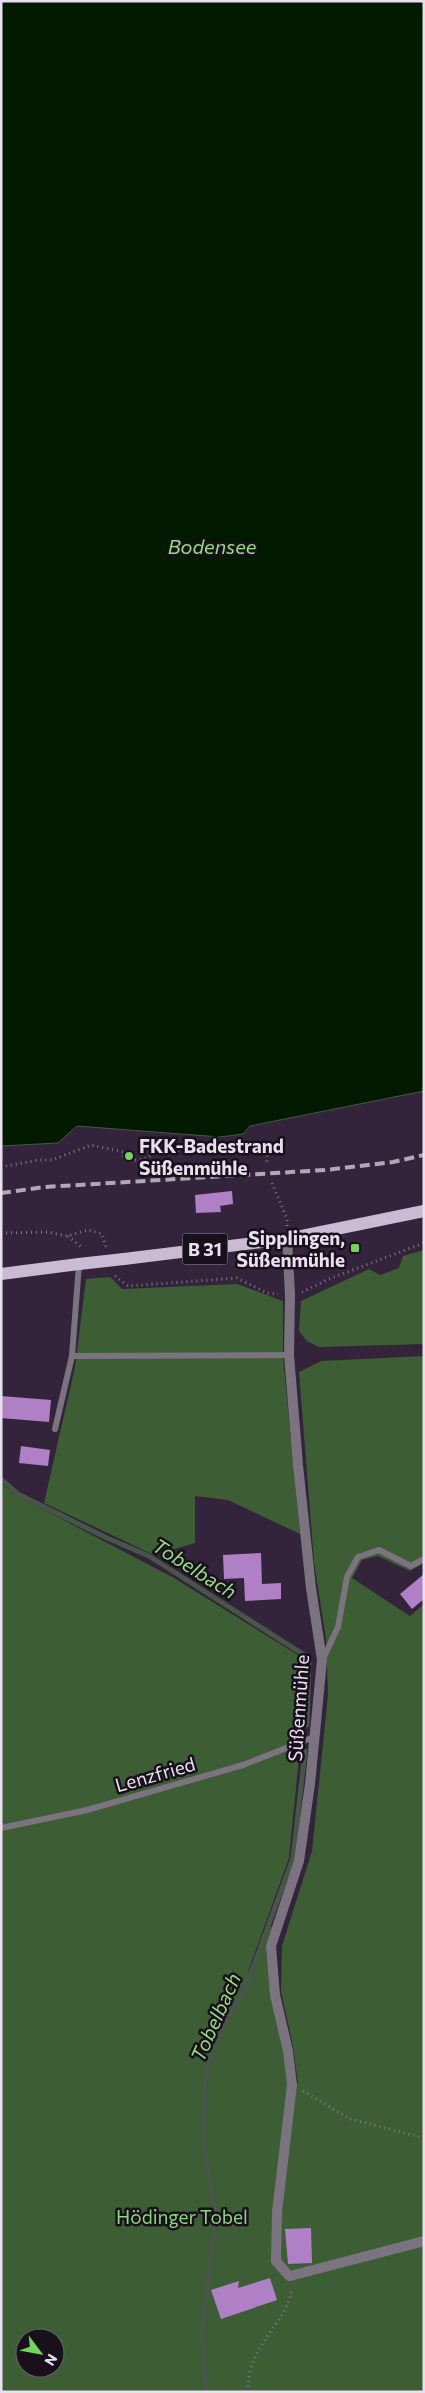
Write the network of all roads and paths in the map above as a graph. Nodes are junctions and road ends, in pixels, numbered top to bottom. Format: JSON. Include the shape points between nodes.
{"nodes":[{"id":1,"x":267,"y":1164,"type":"dead end"},
{"id":2,"x":1,"y":1167,"type":"edge"},
{"id":3,"x":272,"y":1183,"type":"dead end"},
{"id":4,"x":424,"y":1210,"type":"edge"},
{"id":5,"x":1,"y":1233,"type":"edge"},
{"id":6,"x":67,"y":1236,"type":"junction"},
{"id":7,"x":286,"y":1239,"type":"junction"},
{"id":8,"x":424,"y":1243,"type":"edge"},
{"id":9,"x":81,"y":1247,"type":"dead end"},
{"id":10,"x":106,"y":1248,"type":"dead end"},
{"id":11,"x":79,"y":1264,"type":"junction"},
{"id":12,"x":1,"y":1274,"type":"edge"},
{"id":13,"x":115,"y":1276,"type":"dead end"},
{"id":14,"x":290,"y":1294,"type":"junction"},
{"id":15,"x":289,"y":1355,"type":"junction"},
{"id":16,"x":72,"y":1356,"type":"junction"},
{"id":17,"x":55,"y":1429,"type":"dead end"},
{"id":18,"x":424,"y":1559,"type":"edge"},
{"id":19,"x":322,"y":1660,"type":"junction"},
{"id":20,"x":314,"y":1737,"type":"junction"},
{"id":21,"x":1,"y":1828,"type":"edge"},
{"id":22,"x":292,"y":2084,"type":"junction"},
{"id":23,"x":424,"y":2138,"type":"edge"},
{"id":24,"x":424,"y":2241,"type":"edge"},
{"id":25,"x":294,"y":2275,"type":"junction"},
{"id":26,"x":248,"y":2392,"type":"edge"}],
"edges":[{"from":1,"to":2,"type":"path","via":[[267,1153],[207,1145],[201,1145],[197,1150],[182,1149],[129,1161],[123,1158],[123,1152],[90,1144],[52,1160]]},
{"from":3,"to":7,"type":"path","via":[[287,1218]]},
{"from":4,"to":7,"type":"main road","number":"B 31"},
{"from":5,"to":6,"type":"path","via":[[47,1232]]},
{"from":6,"to":9,"type":"path"},
{"from":6,"to":10,"type":"path","via":[[88,1230],[102,1234]]},
{"from":7,"to":11,"type":"main road","number":"B 31","bridge":true},
{"from":7,"to":14,"type":"street","name":"Süßenmühle"},
{"from":8,"to":14,"type":"path","via":[[329,1279],[306,1292]]},
{"from":11,"to":12,"type":"main road","number":"B 31"},
{"from":11,"to":16,"type":"lane"},
{"from":13,"to":14,"type":"path","via":[[128,1286],[237,1278],[267,1293]]},
{"from":14,"to":15,"type":"street","name":"Süßenmühle"},
{"from":15,"to":16,"type":"lane"},
{"from":15,"to":19,"type":"street","name":"Süßenmühle","via":[[311,1588]]},
{"from":16,"to":17,"type":"lane"},
{"from":18,"to":19,"type":"lane","via":[[411,1566],[379,1550],[358,1557],[348,1577],[338,1627]]},
{"from":19,"to":20,"type":"street","name":"Süßenmühle"},
{"from":20,"to":21,"type":"lane","name":"Lenzfried","via":[[243,1765],[87,1810]]},
{"from":20,"to":22,"type":"street","name":"Süßenmühle","via":[[299,1860],[271,1946],[275,1995]]},
{"from":22,"to":23,"type":"path","via":[[350,2119]]},
{"from":22,"to":25,"type":"street","name":"Süßenmühle","via":[[277,2212],[276,2261],[289,2276]]},
{"from":24,"to":25,"type":"street"},
{"from":25,"to":26,"type":"path","via":[[290,2301],[259,2345],[247,2380]]}]}
